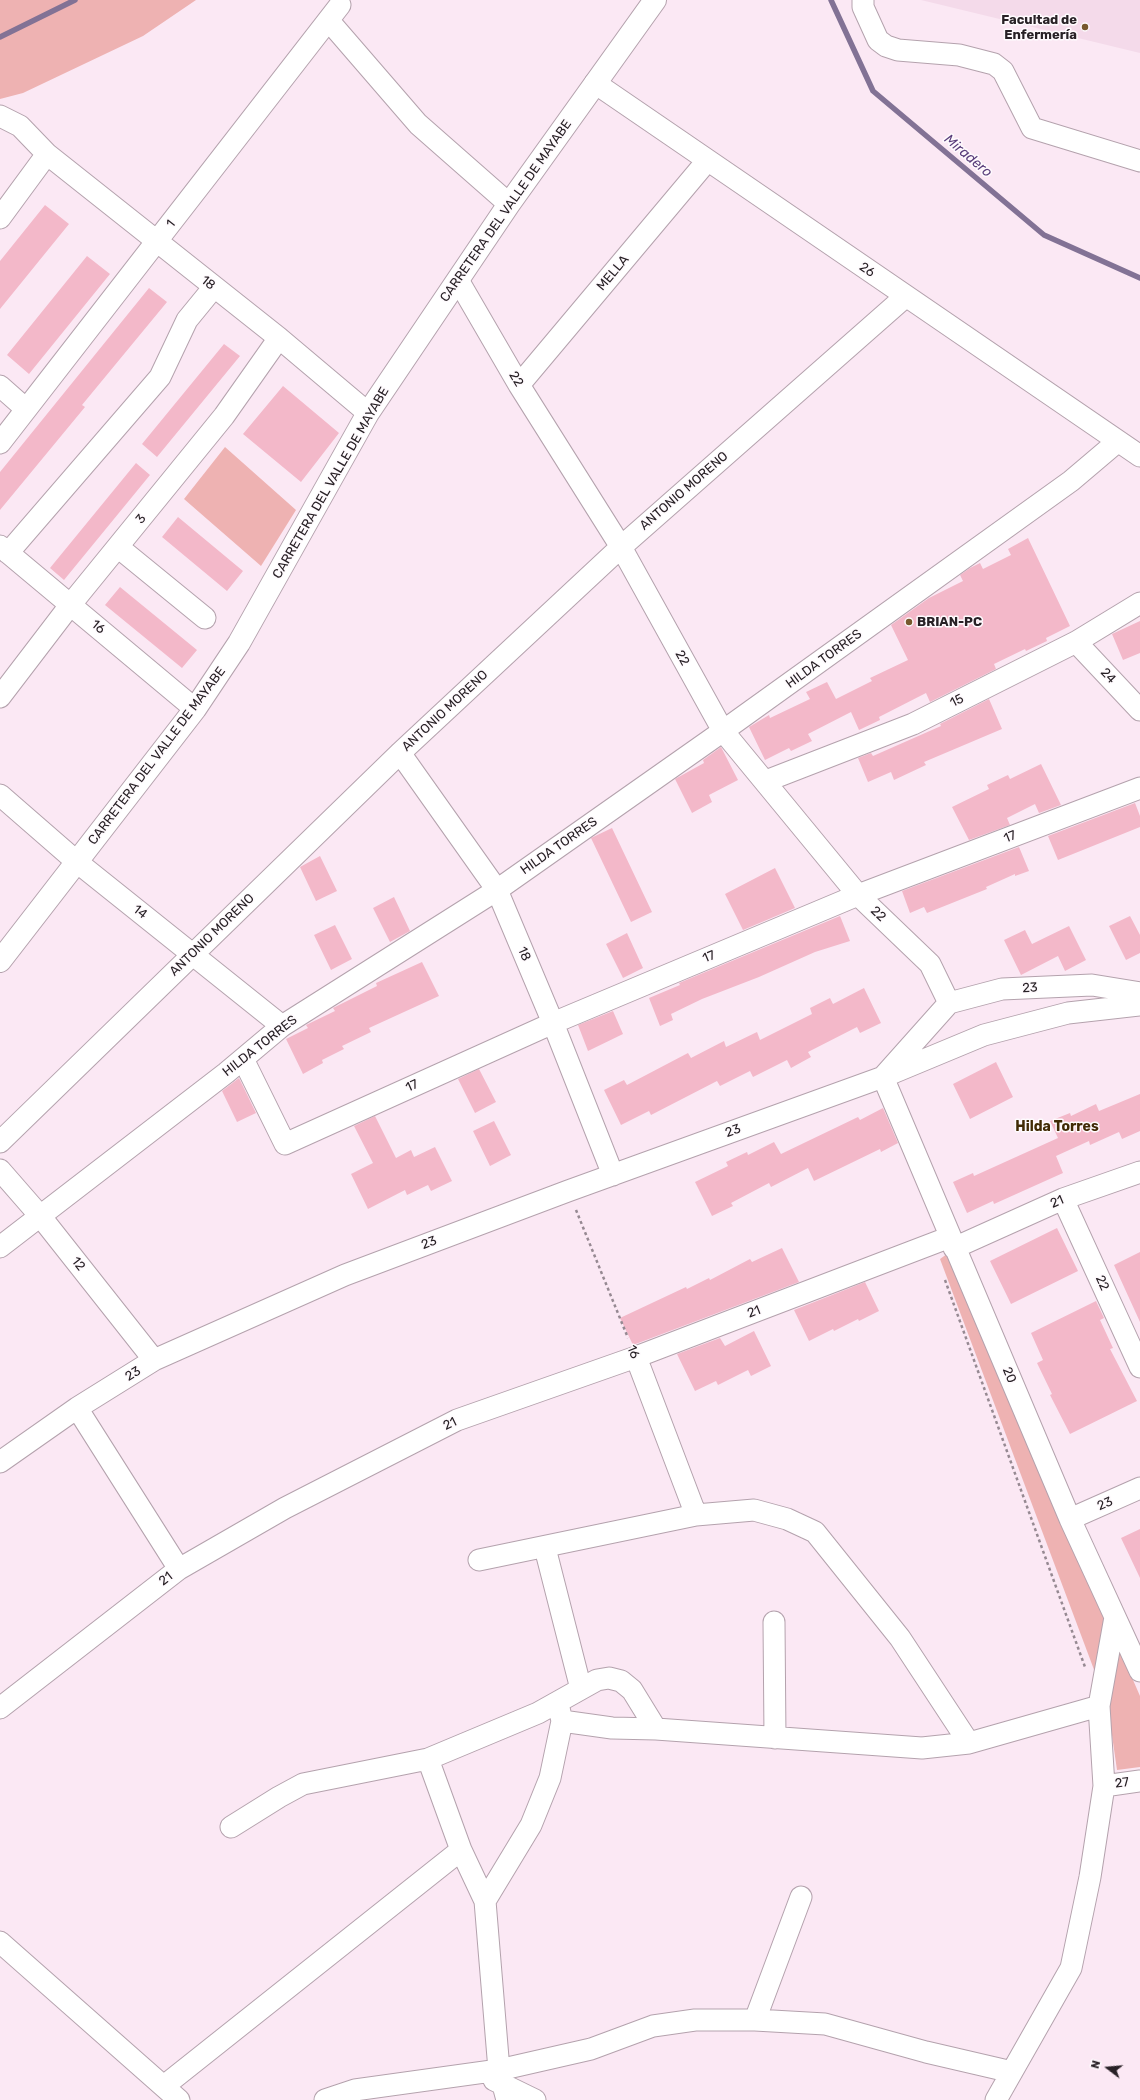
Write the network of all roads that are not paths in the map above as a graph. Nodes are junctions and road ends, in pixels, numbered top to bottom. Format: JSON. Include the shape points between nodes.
{"nodes":[{"id":1,"x":655,"y":0,"type":"edge"},
{"id":2,"x":863,"y":0,"type":"edge"},
{"id":3,"x":595,"y":83,"type":"junction"},
{"id":4,"x":0,"y":116,"type":"edge"},
{"id":5,"x":47,"y":154,"type":"junction"},
{"id":6,"x":707,"y":161,"type":"junction"},
{"id":7,"x":1140,"y":161,"type":"edge"},
{"id":8,"x":509,"y":204,"type":"junction"},
{"id":9,"x":0,"y":218,"type":"edge"},
{"id":10,"x":157,"y":242,"type":"junction"},
{"id":11,"x":458,"y":280,"type":"junction"},
{"id":12,"x":214,"y":287,"type":"junction"},
{"id":13,"x":906,"y":296,"type":"junction"},
{"id":14,"x":279,"y":338,"type":"junction"},
{"id":15,"x":520,"y":385,"type":"junction"},
{"id":16,"x":0,"y":386,"type":"edge"},
{"id":17,"x":26,"y":409,"type":"junction"},
{"id":18,"x":368,"y":413,"type":"junction"},
{"id":19,"x":1117,"y":442,"type":"junction"},
{"id":20,"x":0,"y":443,"type":"edge"},
{"id":21,"x":1140,"y":456,"type":"edge"},
{"id":22,"x":118,"y":547,"type":"junction"},
{"id":23,"x":621,"y":547,"type":"junction"},
{"id":24,"x":4,"y":550,"type":"edge"},
{"id":25,"x":1140,"y":603,"type":"edge"},
{"id":26,"x":71,"y":604,"type":"junction"},
{"id":27,"x":205,"y":618,"type":"dead end"},
{"id":28,"x":1076,"y":642,"type":"junction"},
{"id":29,"x":0,"y":697,"type":"edge"},
{"id":30,"x":195,"y":709,"type":"junction"},
{"id":31,"x":1140,"y":710,"type":"edge"},
{"id":32,"x":723,"y":731,"type":"junction"},
{"id":33,"x":400,"y":753,"type":"junction"},
{"id":34,"x":766,"y":782,"type":"junction"},
{"id":35,"x":1140,"y":788,"type":"edge"},
{"id":36,"x":0,"y":795,"type":"edge"},
{"id":37,"x":77,"y":862,"type":"junction"},
{"id":38,"x":497,"y":890,"type":"junction"},
{"id":39,"x":858,"y":895,"type":"junction"},
{"id":40,"x":193,"y":954,"type":"junction"},
{"id":41,"x":0,"y":961,"type":"edge"},
{"id":42,"x":1140,"y":993,"type":"edge"},
{"id":43,"x":949,"y":1003,"type":"junction"},
{"id":44,"x":1140,"y":1005,"type":"edge"},
{"id":45,"x":553,"y":1023,"type":"junction"},
{"id":46,"x":282,"y":1026,"type":"junction"},
{"id":47,"x":243,"y":1059,"type":"junction"},
{"id":48,"x":883,"y":1077,"type":"junction"},
{"id":49,"x":0,"y":1142,"type":"edge"},
{"id":50,"x":0,"y":1170,"type":"edge"},
{"id":51,"x":1140,"y":1172,"type":"edge"},
{"id":52,"x":613,"y":1175,"type":"junction"},
{"id":53,"x":1063,"y":1200,"type":"junction"},
{"id":54,"x":41,"y":1217,"type":"junction"},
{"id":55,"x":952,"y":1243,"type":"junction"},
{"id":56,"x":0,"y":1247,"type":"edge"},
{"id":57,"x":636,"y":1357,"type":"junction"},
{"id":58,"x":154,"y":1360,"type":"junction"},
{"id":59,"x":1140,"y":1367,"type":"edge"},
{"id":60,"x":77,"y":1408,"type":"junction"},
{"id":61,"x":0,"y":1462,"type":"edge"},
{"id":62,"x":1140,"y":1488,"type":"edge"},
{"id":63,"x":696,"y":1515,"type":"junction"},
{"id":64,"x":1070,"y":1519,"type":"junction"},
{"id":65,"x":545,"y":1548,"type":"junction"},
{"id":66,"x":479,"y":1560,"type":"dead end"},
{"id":67,"x":179,"y":1569,"type":"junction"},
{"id":68,"x":1115,"y":1617,"type":"junction"},
{"id":69,"x":774,"y":1622,"type":"dead end"},
{"id":70,"x":1140,"y":1671,"type":"edge"},
{"id":71,"x":581,"y":1689,"type":"junction"},
{"id":72,"x":1099,"y":1706,"type":"junction"},
{"id":73,"x":0,"y":1708,"type":"edge"},
{"id":74,"x":560,"y":1711,"type":"junction"},
{"id":75,"x":656,"y":1729,"type":"junction"},
{"id":76,"x":775,"y":1738,"type":"junction"},
{"id":77,"x":969,"y":1743,"type":"junction"},
{"id":78,"x":428,"y":1759,"type":"junction"},
{"id":79,"x":1140,"y":1781,"type":"edge"},
{"id":80,"x":1104,"y":1786,"type":"junction"},
{"id":81,"x":231,"y":1827,"type":"dead end"},
{"id":82,"x":461,"y":1850,"type":"junction"},
{"id":83,"x":801,"y":1897,"type":"dead end"},
{"id":84,"x":485,"y":1901,"type":"junction"},
{"id":85,"x":0,"y":1942,"type":"edge"},
{"id":86,"x":755,"y":2020,"type":"junction"},
{"id":87,"x":1012,"y":2072,"type":"junction"},
{"id":88,"x":497,"y":2082,"type":"edge"},
{"id":89,"x":164,"y":2086,"type":"junction"},
{"id":90,"x":179,"y":2100,"type":"edge"},
{"id":91,"x":325,"y":2100,"type":"edge"},
{"id":92,"x":535,"y":2100,"type":"edge"},
{"id":93,"x":996,"y":2100,"type":"edge"}],
"edges":[{"from":1,"to":3,"type":"main road","name":"CARRETERA DEL VALLE DE MAYABE"},
{"from":2,"to":7,"type":"street","via":[[863,7],[878,40],[886,46],[898,50],[959,55],[994,64],[1003,71],[1032,128]]},
{"from":3,"to":6,"type":"street","name":"26"},
{"from":3,"to":8,"type":"main road","name":"CARRETERA DEL VALLE DE MAYABE"},
{"from":4,"to":5,"type":"street","name":"18","via":[[20,126]]},
{"from":5,"to":9,"type":"street"},
{"from":5,"to":10,"type":"street","name":"18"},
{"from":6,"to":13,"type":"street","name":"26"},
{"from":6,"to":15,"type":"street","name":"MELLA"},
{"from":8,"to":10,"type":"street","name":"1","via":[[418,124],[334,13]]},
{"from":8,"to":11,"type":"main road","name":"CARRETERA DEL VALLE DE MAYABE"},
{"from":10,"to":12,"type":"street","name":"18"},
{"from":10,"to":17,"type":"street","name":"1"},
{"from":11,"to":15,"type":"street","name":"22"},
{"from":11,"to":18,"type":"main road","name":"CARRETERA DEL VALLE DE MAYABE"},
{"from":12,"to":14,"type":"street","name":"18"},
{"from":12,"to":24,"type":"street","via":[[187,320],[160,377]]},
{"from":13,"to":19,"type":"street","name":"26"},
{"from":13,"to":23,"type":"street","name":"ANTONIO MORENO"},
{"from":14,"to":18,"type":"street","name":"18"},
{"from":14,"to":22,"type":"street","name":"3","via":[[224,416]]},
{"from":15,"to":23,"type":"street","name":"22"},
{"from":16,"to":17,"type":"street"},
{"from":17,"to":20,"type":"street","name":"1"},
{"from":18,"to":30,"type":"main road","name":"CARRETERA DEL VALLE DE MAYABE","via":[[239,643]]},
{"from":19,"to":21,"type":"street","name":"26"},
{"from":19,"to":32,"type":"street","name":"HILDA TORRES","via":[[1071,481]]},
{"from":22,"to":26,"type":"street","name":"3"},
{"from":22,"to":27,"type":"street"},
{"from":23,"to":32,"type":"street","name":"22"},
{"from":23,"to":33,"type":"street","name":"ANTONIO MORENO"},
{"from":24,"to":26,"type":"street","name":"16"},
{"from":25,"to":28,"type":"street","name":"15"},
{"from":26,"to":29,"type":"street","name":"3"},
{"from":26,"to":30,"type":"street","name":"16"},
{"from":28,"to":31,"type":"street","name":"24"},
{"from":28,"to":34,"type":"street","name":"15","via":[[913,724]]},
{"from":30,"to":37,"type":"main road","name":"CARRETERA DEL VALLE DE MAYABE"},
{"from":32,"to":34,"type":"street","name":"22"},
{"from":32,"to":38,"type":"street","name":"HILDA TORRES"},
{"from":33,"to":38,"type":"street","name":"18"},
{"from":33,"to":40,"type":"street","name":"ANTONIO MORENO"},
{"from":34,"to":39,"type":"street","name":"22"},
{"from":35,"to":39,"type":"street","name":"17"},
{"from":36,"to":37,"type":"street","name":"14"},
{"from":37,"to":40,"type":"street","name":"14"},
{"from":37,"to":41,"type":"main road","name":"CARRETERA DEL VALLE DE MAYABE"},
{"from":38,"to":45,"type":"street","name":"18"},
{"from":38,"to":46,"type":"street","name":"HILDA TORRES"},
{"from":39,"to":43,"type":"street","name":"22","via":[[930,964]]},
{"from":39,"to":45,"type":"street","name":"17"},
{"from":40,"to":46,"type":"street","name":"14"},
{"from":40,"to":49,"type":"street","name":"ANTONIO MORENO"},
{"from":42,"to":43,"type":"street","name":"23","via":[[1092,985],[1002,989]]},
{"from":43,"to":48,"type":"street","name":"23"},
{"from":44,"to":48,"type":"street","name":"23","via":[[1068,1013],[984,1035]]},
{"from":45,"to":47,"type":"street","name":"17","via":[[285,1144]]},
{"from":45,"to":52,"type":"street","name":"18"},
{"from":46,"to":47,"type":"street","name":"HILDA TORRES"},
{"from":47,"to":54,"type":"street","name":"HILDA TORRES"},
{"from":48,"to":52,"type":"street","name":"23"},
{"from":48,"to":55,"type":"street","name":"20"},
{"from":50,"to":54,"type":"street","name":"12"},
{"from":51,"to":53,"type":"street","name":"21"},
{"from":52,"to":58,"type":"street","name":"23","via":[[345,1274]]},
{"from":53,"to":55,"type":"street","name":"21"},
{"from":53,"to":59,"type":"street","name":"22"},
{"from":54,"to":56,"type":"street","name":"HILDA TORRES"},
{"from":54,"to":58,"type":"street","name":"12"},
{"from":55,"to":57,"type":"street","name":"21"},
{"from":55,"to":64,"type":"street","name":"20"},
{"from":57,"to":63,"type":"street","name":"16"},
{"from":57,"to":67,"type":"street","name":"21","via":[[457,1420],[285,1508]]},
{"from":58,"to":60,"type":"street","name":"23"},
{"from":60,"to":61,"type":"street","name":"23"},
{"from":60,"to":67,"type":"street"},
{"from":62,"to":64,"type":"street","name":"23"},
{"from":63,"to":65,"type":"street"},
{"from":63,"to":77,"type":"street","via":[[754,1510],[787,1519],[815,1532],[900,1638]]},
{"from":64,"to":68,"type":"street","name":"20"},
{"from":65,"to":66,"type":"street"},
{"from":65,"to":71,"type":"street"},
{"from":67,"to":73,"type":"street","name":"21"},
{"from":68,"to":70,"type":"street","name":"20"},
{"from":68,"to":72,"type":"street"},
{"from":69,"to":76,"type":"street"},
{"from":71,"to":74,"type":"street"},
{"from":71,"to":75,"type":"street","via":[[597,1680],[609,1678],[620,1681],[632,1690]]},
{"from":72,"to":77,"type":"street"},
{"from":72,"to":80,"type":"street"},
{"from":74,"to":75,"type":"street","via":[[612,1728]]},
{"from":74,"to":78,"type":"street","via":[[538,1713]]},
{"from":74,"to":84,"type":"street","via":[[550,1778],[531,1825]]},
{"from":75,"to":76,"type":"street"},
{"from":76,"to":77,"type":"street","via":[[922,1748]]},
{"from":78,"to":81,"type":"street","via":[[303,1784]]},
{"from":78,"to":82,"type":"street"},
{"from":79,"to":80,"type":"street","name":"27"},
{"from":80,"to":87,"type":"street","via":[[1090,1877],[1071,1968]]},
{"from":82,"to":84,"type":"street"},
{"from":82,"to":89,"type":"street"},
{"from":83,"to":86,"type":"street"},
{"from":84,"to":88,"type":"street"},
{"from":85,"to":89,"type":"street"},
{"from":86,"to":87,"type":"street","via":[[825,2024],[926,2052]]},
{"from":86,"to":88,"type":"street","via":[[695,2020],[654,2026]]},
{"from":87,"to":93,"type":"street"},
{"from":88,"to":91,"type":"street","via":[[355,2090]]},
{"from":88,"to":92,"type":"street"},
{"from":89,"to":90,"type":"street"}]}
